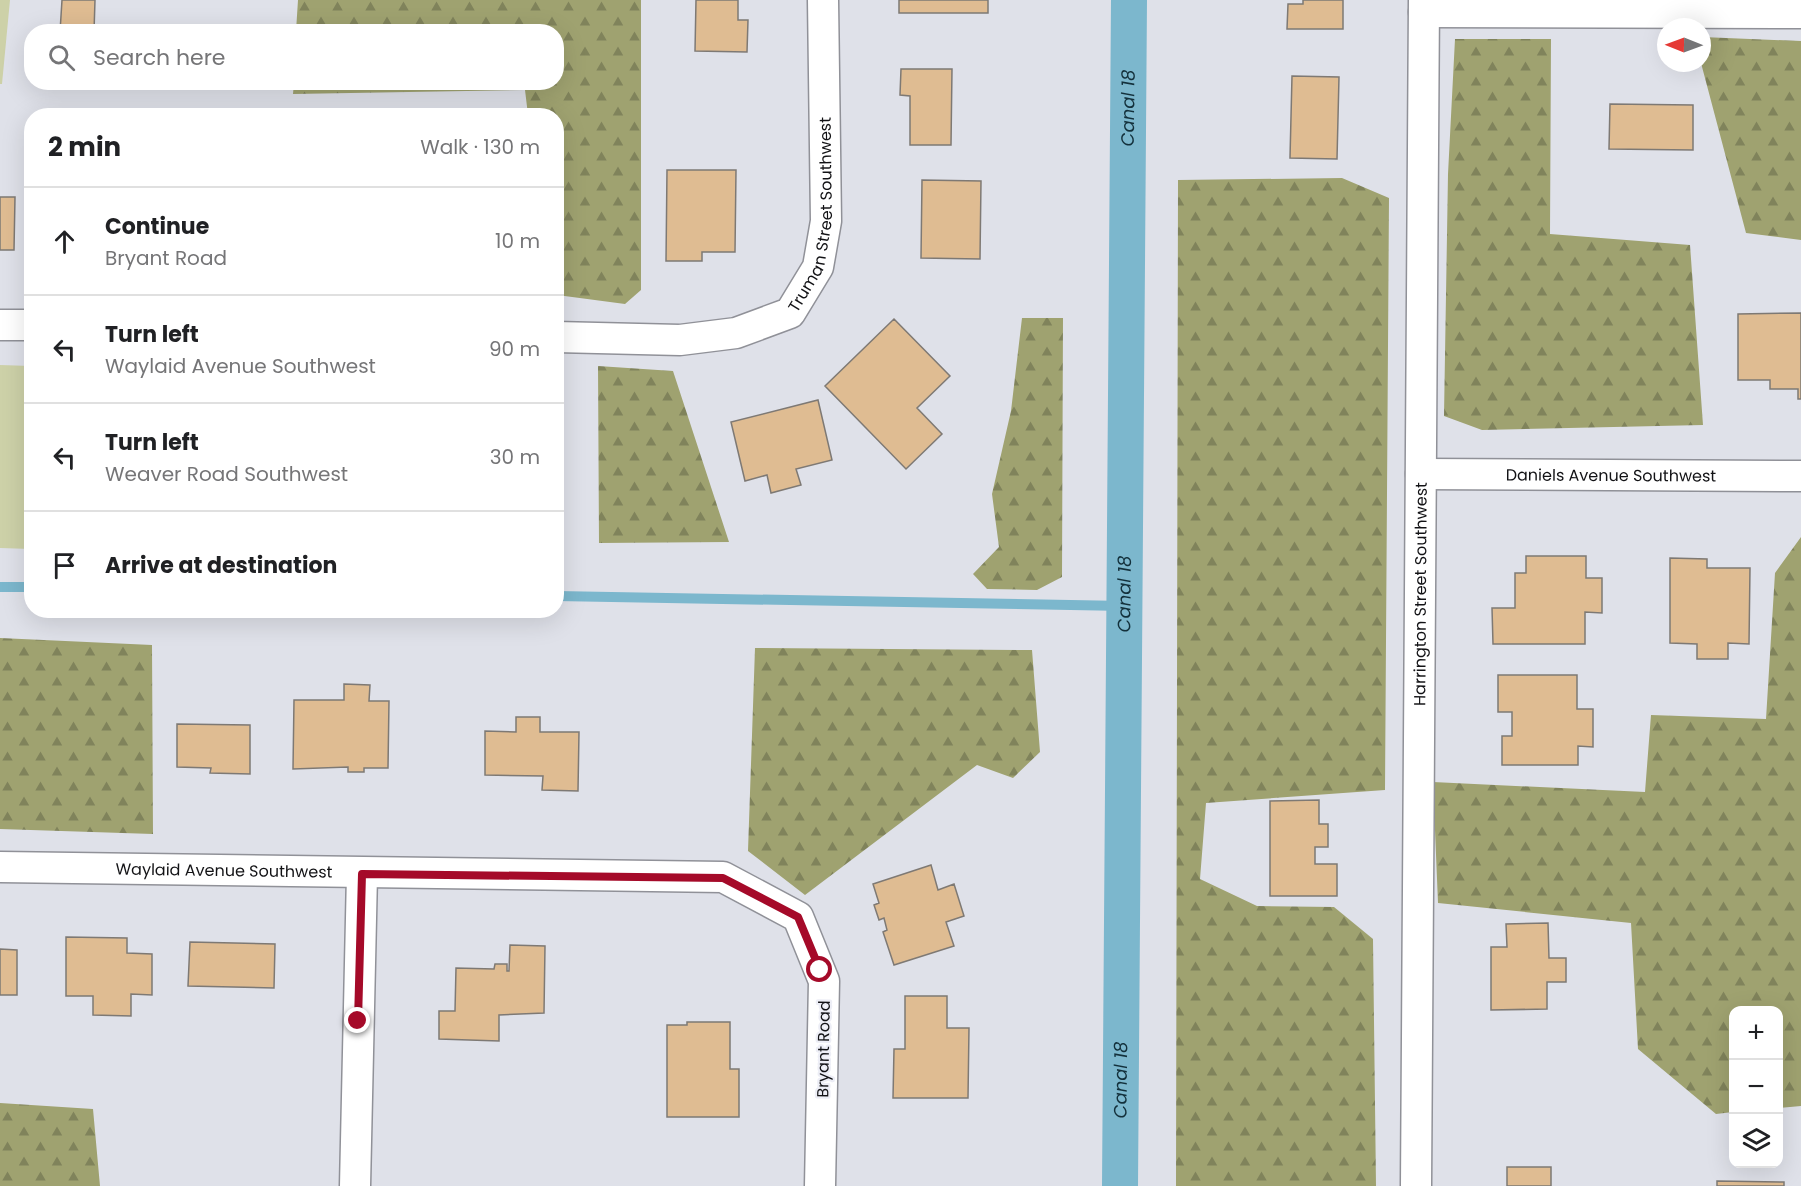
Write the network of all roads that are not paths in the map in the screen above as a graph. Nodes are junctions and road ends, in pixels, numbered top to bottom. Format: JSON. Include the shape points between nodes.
{"nodes":[{"id":1,"x":823,"y":0,"type":"edge"},
{"id":2,"x":1424,"y":6,"type":"edge"},
{"id":3,"x":1801,"y":13,"type":"edge"},
{"id":4,"x":0,"y":324,"type":"edge"},
{"id":5,"x":24,"y":325,"type":"edge"},
{"id":6,"x":564,"y":338,"type":"edge"},
{"id":7,"x":1421,"y":474,"type":"junction"},
{"id":8,"x":1801,"y":476,"type":"edge"},
{"id":9,"x":0,"y":867,"type":"edge"},
{"id":10,"x":362,"y":874,"type":"junction"},
{"id":11,"x":798,"y":917,"type":"joint"},
{"id":12,"x":355,"y":1186,"type":"edge"},
{"id":13,"x":820,"y":1186,"type":"edge"},
{"id":14,"x":1416,"y":1186,"type":"edge"}],
"edges":[{"from":1,"to":6,"type":"street","name":"Truman Street Southwest","via":[[826,221],[818,267],[790,313],[736,333],[680,340]]},
{"from":2,"to":3,"type":"street"},
{"from":2,"to":7,"type":"street","name":"Harrington Street Southwest"},
{"from":4,"to":5,"type":"street"},
{"from":7,"to":8,"type":"street","name":"Daniels Avenue Southwest"},
{"from":7,"to":14,"type":"street","name":"Harrington Street Southwest"},
{"from":9,"to":10,"type":"street","name":"Waylaid Avenue Southwest"},
{"from":10,"to":11,"type":"street","name":"Waylaid Avenue Southwest","via":[[723,878]]},
{"from":10,"to":12,"type":"street"},
{"from":11,"to":13,"type":"street","name":"Bryant Road","via":[[824,981]]}]}
